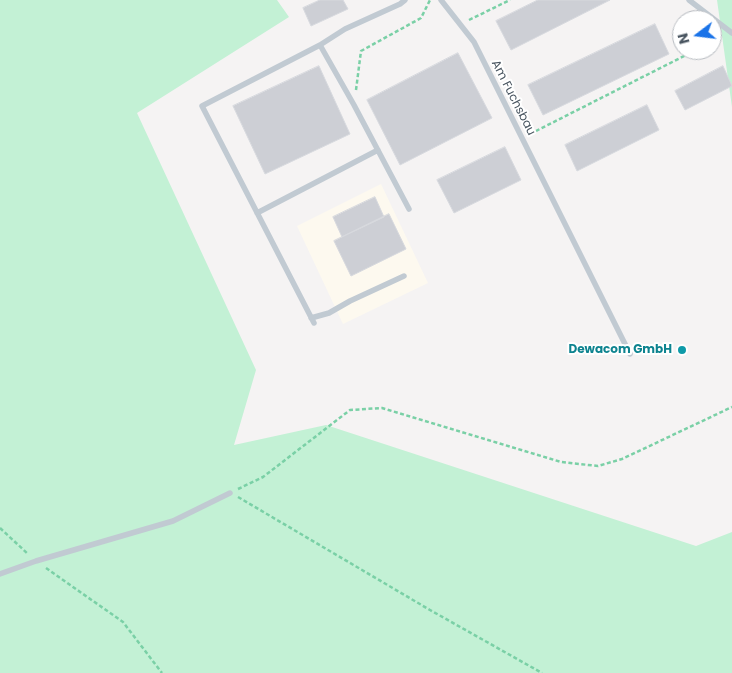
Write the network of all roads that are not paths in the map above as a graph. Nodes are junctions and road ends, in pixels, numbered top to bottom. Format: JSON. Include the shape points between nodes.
{"nodes":[{"id":1,"x":405,"y":0,"type":"edge"},
{"id":2,"x":440,"y":0,"type":"edge"},
{"id":3,"x":689,"y":0,"type":"edge"},
{"id":4,"x":732,"y":33,"type":"edge"},
{"id":5,"x":320,"y":45,"type":"junction"},
{"id":6,"x":378,"y":150,"type":"junction"},
{"id":7,"x":409,"y":209,"type":"dead end"},
{"id":8,"x":257,"y":213,"type":"junction"},
{"id":9,"x":404,"y":276,"type":"dead end"},
{"id":10,"x":630,"y":354,"type":"dead end"},
{"id":11,"x":230,"y":493,"type":"road end"},
{"id":12,"x":0,"y":574,"type":"edge"}],
"edges":[{"from":1,"to":5,"type":"lane"},
{"from":2,"to":10,"type":"lane","name":"Am Fuchsbau","via":[[474,42]]},
{"from":3,"to":4,"type":"lane"},
{"from":5,"to":6,"type":"lane"},
{"from":5,"to":8,"type":"lane","via":[[202,106]]},
{"from":6,"to":7,"type":"lane"},
{"from":6,"to":8,"type":"lane"},
{"from":8,"to":9,"type":"lane","via":[[312,321]]},
{"from":11,"to":12,"type":"lane","via":[[173,521]]}]}
